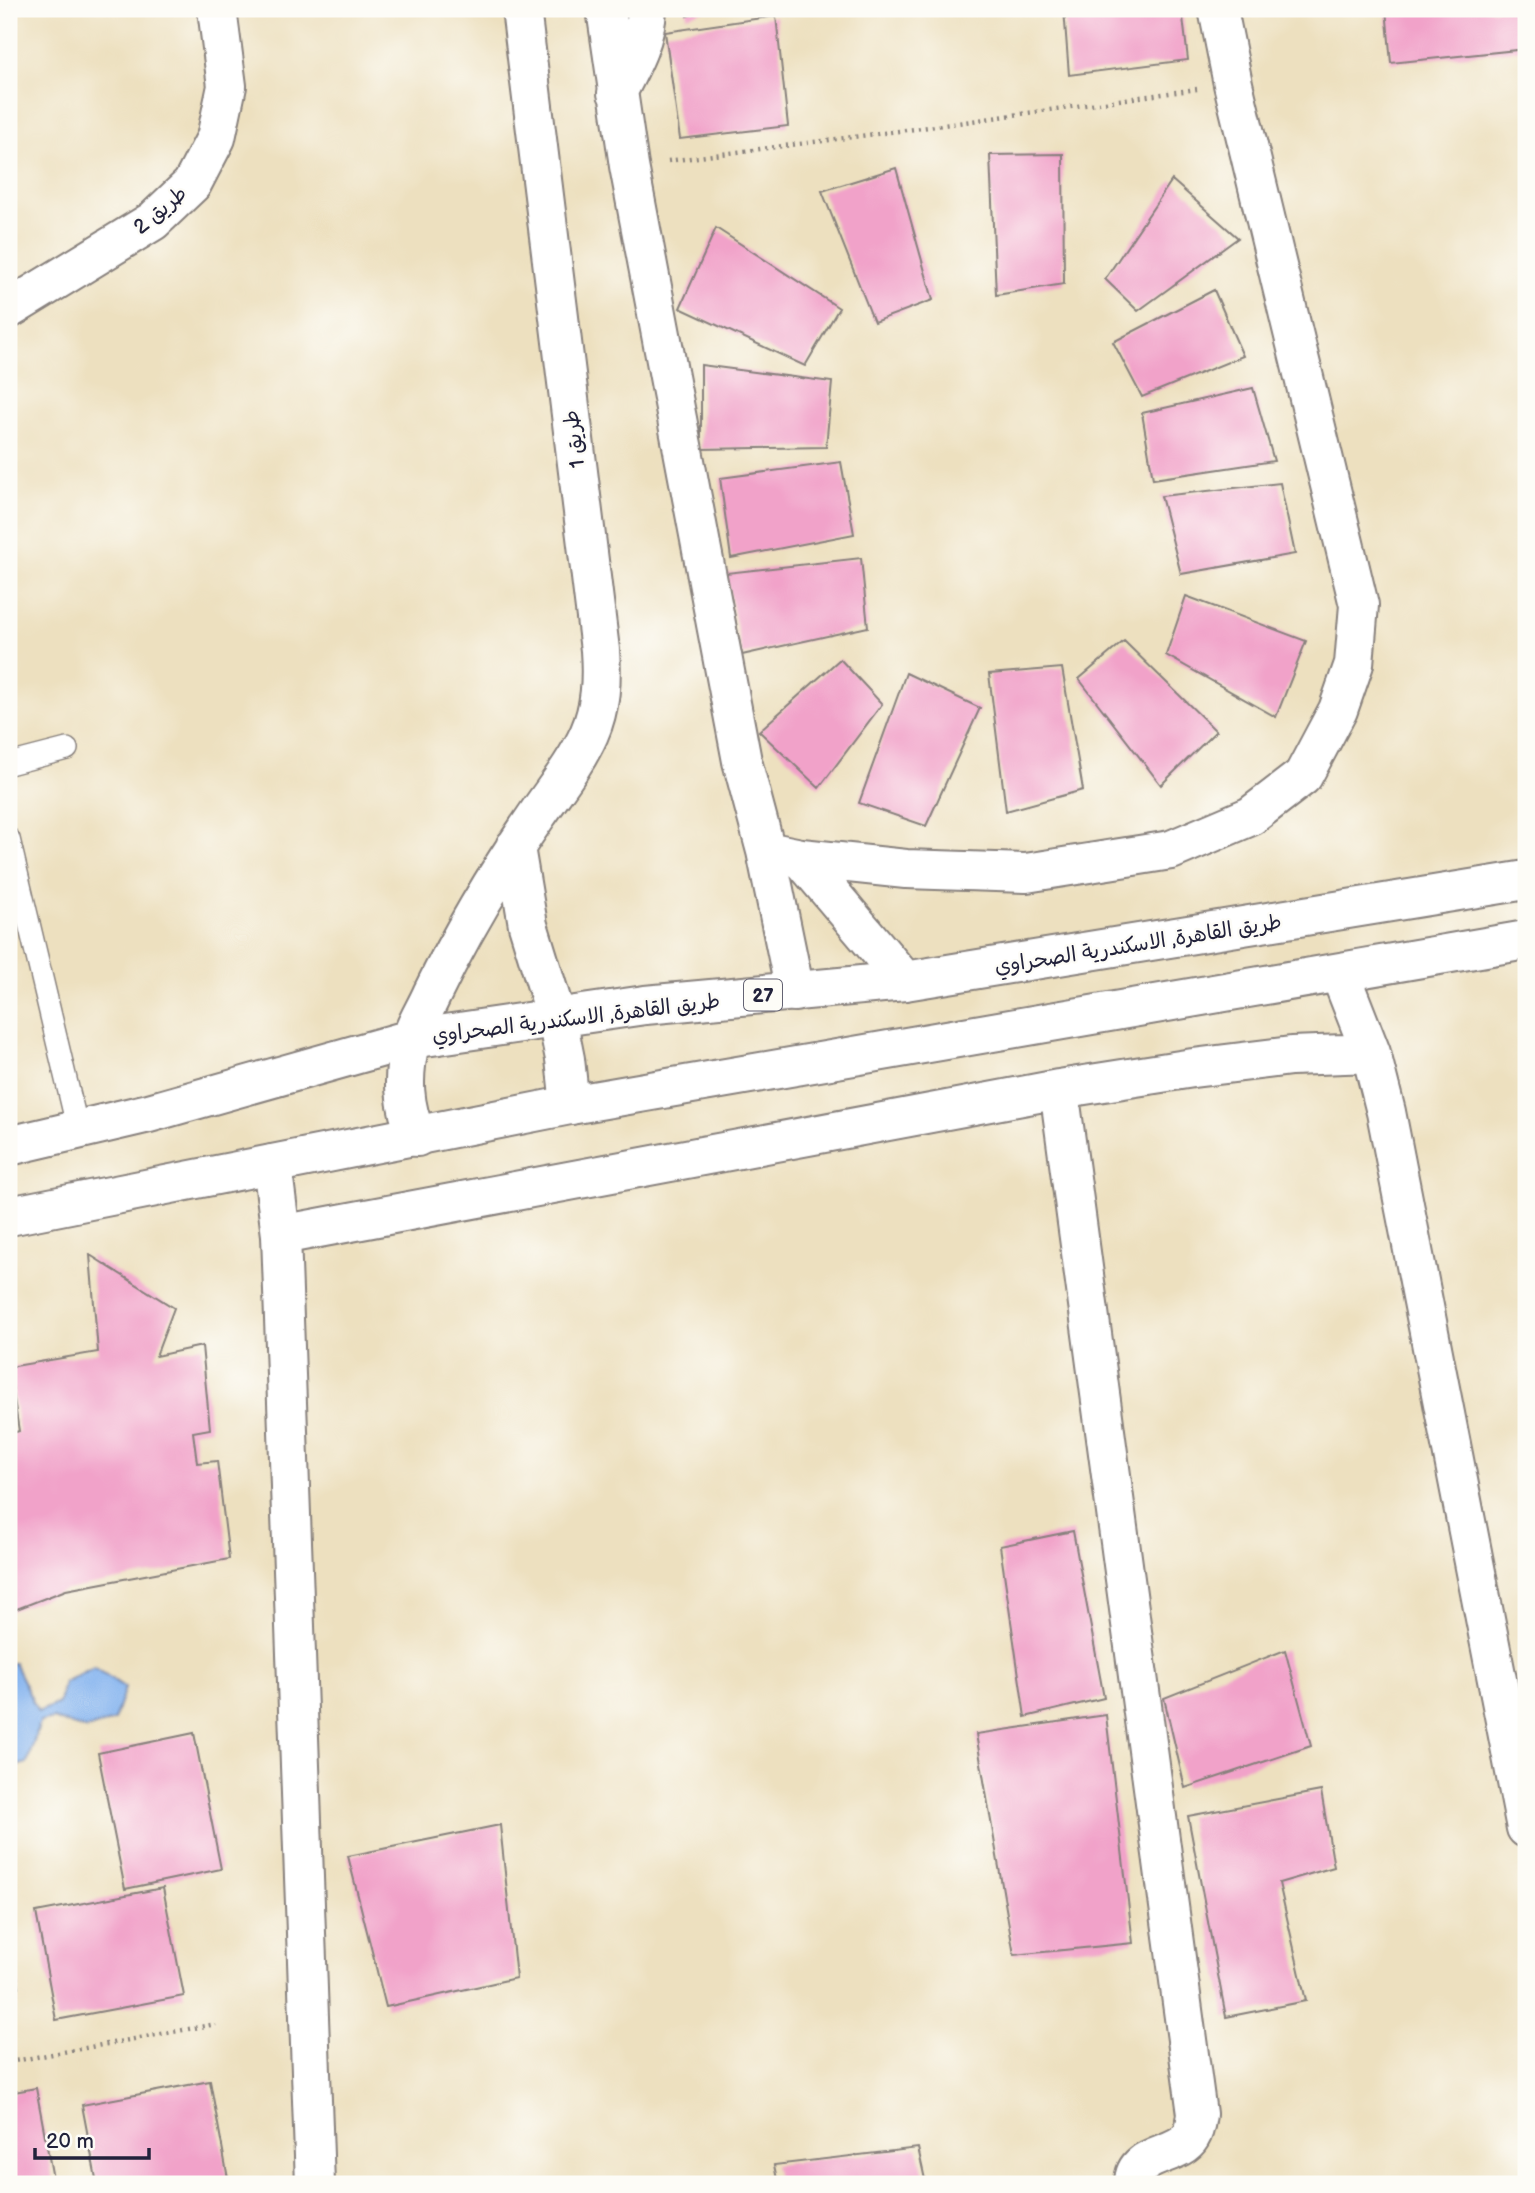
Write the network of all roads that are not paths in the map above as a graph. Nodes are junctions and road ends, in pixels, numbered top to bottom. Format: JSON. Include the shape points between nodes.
{"nodes":[{"id":1,"x":217,"y":9,"type":"edge"},
{"id":2,"x":521,"y":9,"type":"edge"},
{"id":3,"x":606,"y":9,"type":"edge"},
{"id":4,"x":647,"y":9,"type":"edge"},
{"id":5,"x":1218,"y":9,"type":"edge"},
{"id":6,"x":617,"y":93,"type":"junction"},
{"id":7,"x":9,"y":309,"type":"edge"},
{"id":8,"x":67,"y":749,"type":"dead end"},
{"id":9,"x":9,"y":764,"type":"edge"},
{"id":10,"x":9,"y":839,"type":"edge"},
{"id":11,"x":515,"y":847,"type":"junction"},
{"id":12,"x":783,"y":854,"type":"junction"},
{"id":13,"x":1526,"y":880,"type":"edge"},
{"id":14,"x":1526,"y":940,"type":"edge"},
{"id":15,"x":1340,"y":974,"type":"junction"},
{"id":16,"x":905,"y":981,"type":"junction"},
{"id":17,"x":795,"y":992,"type":"junction"},
{"id":18,"x":557,"y":1019,"type":"junction"},
{"id":19,"x":411,"y":1039,"type":"junction"},
{"id":20,"x":1371,"y":1053,"type":"junction"},
{"id":21,"x":1059,"y":1089,"type":"junction"},
{"id":22,"x":570,"y":1105,"type":"junction"},
{"id":23,"x":78,"y":1130,"type":"junction"},
{"id":24,"x":417,"y":1137,"type":"junction"},
{"id":25,"x":9,"y":1146,"type":"edge"},
{"id":26,"x":272,"y":1164,"type":"junction"},
{"id":27,"x":9,"y":1216,"type":"edge"},
{"id":28,"x":281,"y":1235,"type":"junction"},
{"id":29,"x":1526,"y":1828,"type":"edge"},
{"id":30,"x":315,"y":2184,"type":"edge"},
{"id":31,"x":1134,"y":2184,"type":"edge"}],
"edges":[{"from":1,"to":7,"type":"main road","name":"طريق 2","via":[[227,86],[216,138],[192,184],[153,221]]},
{"from":2,"to":11,"type":"main road","name":"طريق 1","via":[[601,679],[589,734]]},
{"from":3,"to":6,"type":"main road"},
{"from":4,"to":6,"type":"main road","via":[[639,52]]},
{"from":5,"to":12,"type":"main road","via":[[1359,605],[1354,664],[1338,710],[1303,776],[1251,816],[1171,850],[1026,873],[906,869]]},
{"from":6,"to":12,"type":"main road","via":[[742,761]]},
{"from":8,"to":9,"type":"lane"},
{"from":10,"to":23,"type":"lane"},
{"from":11,"to":18,"type":"main road","via":[[528,925]]},
{"from":11,"to":19,"type":"main road","name":"طريق 1","via":[[444,970]]},
{"from":12,"to":16,"type":"main road"},
{"from":12,"to":17,"type":"main road"},
{"from":13,"to":16,"type":"main road","name":"طريق القاهرة, الاسكندرية الصحراوي","number":"27"},
{"from":14,"to":15,"type":"main road"},
{"from":15,"to":20,"type":"main road"},
{"from":15,"to":22,"type":"main road"},
{"from":16,"to":17,"type":"main road","name":"طريق القاهرة, الاسكندرية الصحراوي","number":"27"},
{"from":17,"to":18,"type":"main road","name":"طريق القاهرة, الاسكندرية الصحراوي","number":"27","via":[[645,1004]]},
{"from":18,"to":19,"type":"main road","name":"طريق القاهرة, الاسكندرية الصحراوي","number":"27"},
{"from":18,"to":22,"type":"main road"},
{"from":19,"to":23,"type":"main road","name":"طريق القاهرة, الاسكندرية الصحراوي","number":"27"},
{"from":19,"to":24,"type":"main road","name":"طريق 1","via":[[405,1092],[407,1115]]},
{"from":20,"to":21,"type":"main road","via":[[1291,1056]]},
{"from":20,"to":29,"type":"main road"},
{"from":21,"to":28,"type":"main road"},
{"from":21,"to":31,"type":"main road","via":[[1197,2114],[1192,2136],[1146,2160],[1133,2178]]},
{"from":22,"to":24,"type":"main road"},
{"from":23,"to":25,"type":"main road","name":"طريق القاهرة, الاسكندرية الصحراوي","number":"27"},
{"from":24,"to":26,"type":"main road"},
{"from":26,"to":27,"type":"main road"},
{"from":26,"to":28,"type":"main road"},
{"from":28,"to":30,"type":"main road"}]}
